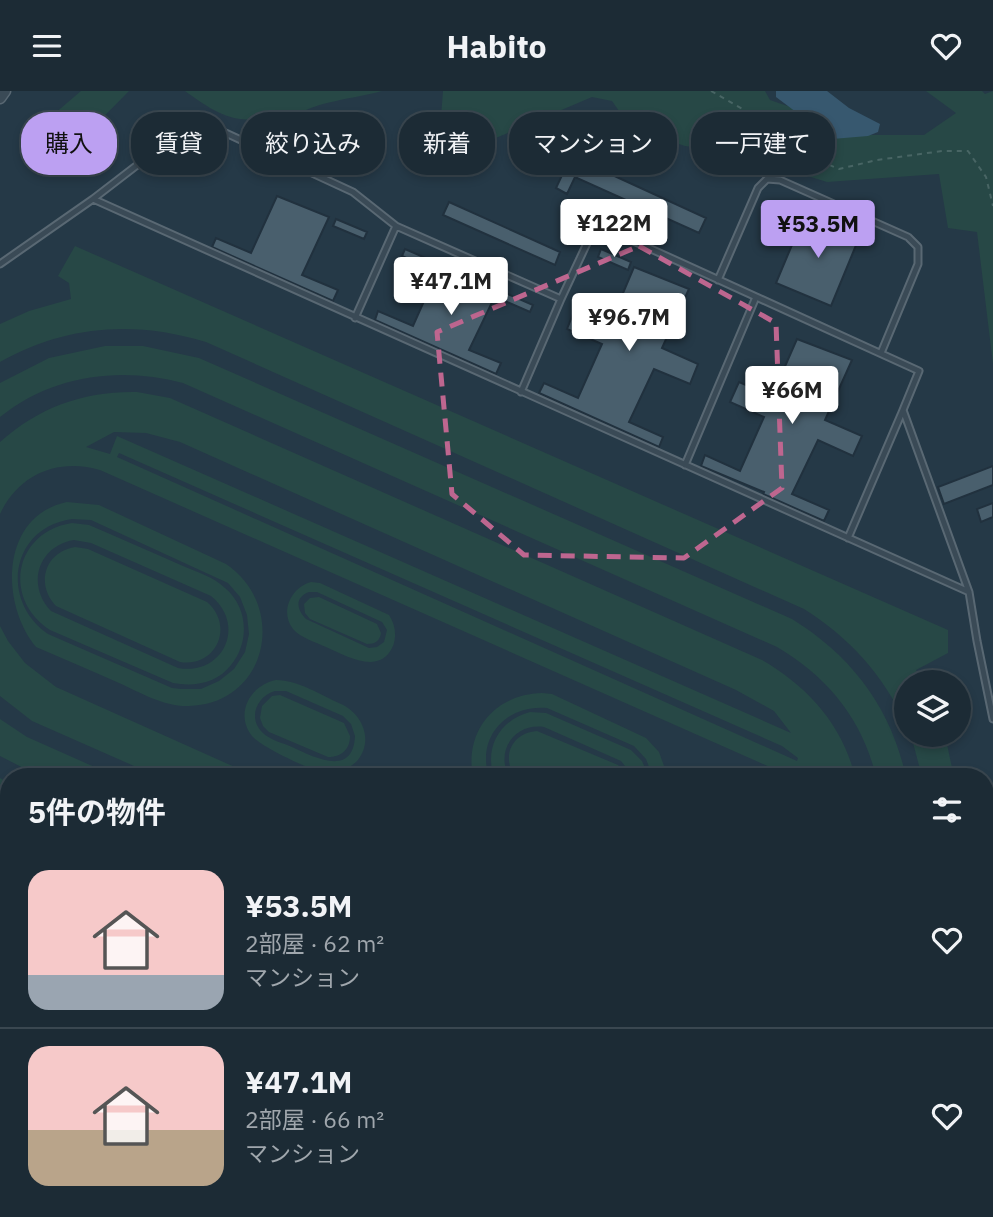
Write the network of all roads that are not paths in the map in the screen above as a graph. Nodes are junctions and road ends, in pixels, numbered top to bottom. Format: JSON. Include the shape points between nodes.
{"nodes":[{"id":1,"x":5,"y":91,"type":"edge"},
{"id":2,"x":0,"y":98,"type":"edge"},
{"id":3,"x":93,"y":199,"type":"junction"},
{"id":4,"x":396,"y":226,"type":"junction"},
{"id":5,"x":0,"y":264,"type":"edge"},
{"id":6,"x":718,"y":280,"type":"junction"},
{"id":7,"x":756,"y":297,"type":"junction"},
{"id":8,"x":561,"y":299,"type":"junction"},
{"id":9,"x":355,"y":318,"type":"junction"},
{"id":10,"x":880,"y":353,"type":"junction"},
{"id":11,"x":522,"y":392,"type":"junction"},
{"id":12,"x":903,"y":410,"type":"junction"},
{"id":13,"x":685,"y":465,"type":"junction"},
{"id":14,"x":848,"y":538,"type":"junction"},
{"id":15,"x":969,"y":592,"type":"junction"},
{"id":16,"x":993,"y":719,"type":"edge"}],
"edges":[{"from":1,"to":2,"type":"street"},
{"from":3,"to":4,"type":"lane","via":[[171,139],[197,127],[217,129],[353,192]]},
{"from":3,"to":5,"type":"lane"},
{"from":3,"to":9,"type":"lane"},
{"from":4,"to":8,"type":"lane"},
{"from":4,"to":9,"type":"lane"},
{"from":6,"to":7,"type":"lane"},
{"from":6,"to":8,"type":"lane","via":[[596,224]]},
{"from":6,"to":10,"type":"lane","via":[[758,188],[767,179],[780,180],[908,237],[918,247],[918,264]]},
{"from":7,"to":10,"type":"lane"},
{"from":7,"to":13,"type":"lane"},
{"from":8,"to":11,"type":"lane"},
{"from":9,"to":11,"type":"lane"},
{"from":10,"to":12,"type":"lane","via":[[919,370]]},
{"from":11,"to":13,"type":"lane"},
{"from":12,"to":14,"type":"lane"},
{"from":12,"to":15,"type":"lane"},
{"from":13,"to":14,"type":"lane"},
{"from":14,"to":15,"type":"lane"},
{"from":15,"to":16,"type":"lane"}]}
